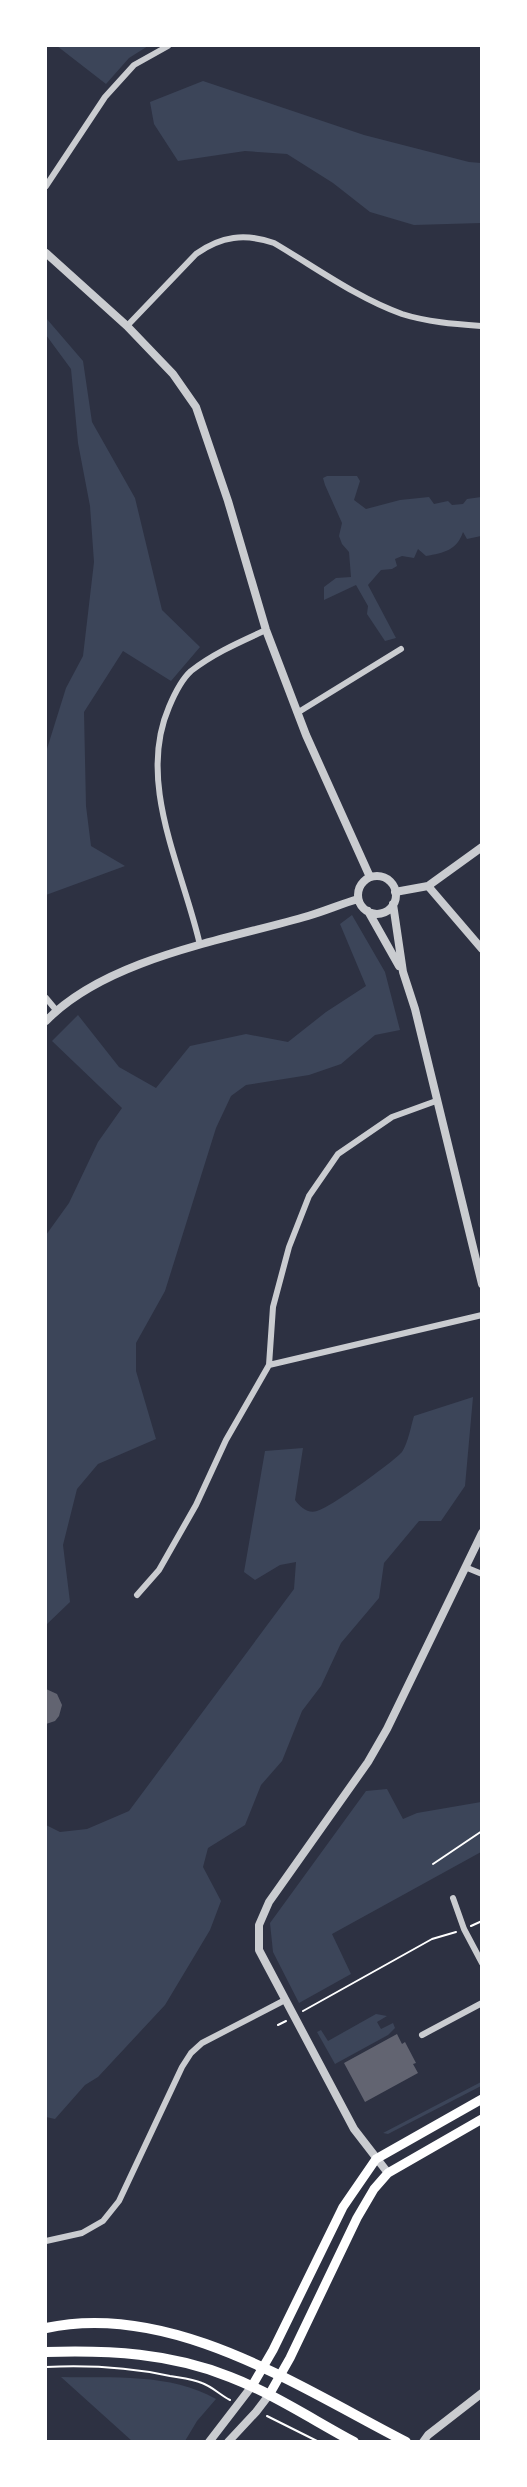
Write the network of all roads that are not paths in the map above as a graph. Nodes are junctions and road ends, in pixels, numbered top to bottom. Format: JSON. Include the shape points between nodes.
{"nodes":[{"id":1,"x":167,"y":46,"type":"edge"},
{"id":2,"x":46,"y":186,"type":"edge"},
{"id":3,"x":46,"y":253,"type":"edge"},
{"id":4,"x":127,"y":326,"type":"junction"},
{"id":5,"x":481,"y":326,"type":"edge"},
{"id":6,"x":265,"y":630,"type":"junction"},
{"id":7,"x":401,"y":649,"type":"dead end"},
{"id":8,"x":297,"y":713,"type":"junction"},
{"id":9,"x":481,"y":847,"type":"edge"},
{"id":10,"x":369,"y":877,"type":"junction"},
{"id":11,"x":428,"y":886,"type":"junction"},
{"id":12,"x":395,"y":892,"type":"junction"},
{"id":13,"x":358,"y":898,"type":"junction"},
{"id":14,"x":393,"y":904,"type":"junction"},
{"id":15,"x":368,"y":911,"type":"junction"},
{"id":16,"x":200,"y":944,"type":"junction"},
{"id":17,"x":481,"y":949,"type":"edge"},
{"id":18,"x":403,"y":972,"type":"junction"},
{"id":19,"x":46,"y":998,"type":"edge"},
{"id":20,"x":56,"y":1010,"type":"junction"},
{"id":21,"x":46,"y":1021,"type":"edge"},
{"id":22,"x":436,"y":1101,"type":"junction"},
{"id":23,"x":481,"y":1284,"type":"edge"},
{"id":24,"x":481,"y":1315,"type":"edge"},
{"id":25,"x":269,"y":1364,"type":"junction"},
{"id":26,"x":481,"y":1533,"type":"edge"},
{"id":27,"x":465,"y":1567,"type":"junction"},
{"id":28,"x":481,"y":1574,"type":"edge"},
{"id":29,"x":137,"y":1595,"type":"dead end"},
{"id":30,"x":453,"y":1898,"type":"dead end"},
{"id":31,"x":481,"y":1963,"type":"edge"},
{"id":32,"x":285,"y":2000,"type":"junction"},
{"id":33,"x":481,"y":2003,"type":"edge"},
{"id":34,"x":422,"y":2035,"type":"dead end"},
{"id":35,"x":481,"y":2099,"type":"edge"},
{"id":36,"x":481,"y":2119,"type":"edge"},
{"id":37,"x":376,"y":2159,"type":"junction"},
{"id":38,"x":388,"y":2173,"type":"junction"},
{"id":39,"x":46,"y":2241,"type":"edge"},
{"id":40,"x":46,"y":2328,"type":"edge"},
{"id":41,"x":46,"y":2352,"type":"edge"},
{"id":42,"x":263,"y":2368,"type":"junction"},
{"id":43,"x":279,"y":2376,"type":"junction"},
{"id":44,"x":252,"y":2386,"type":"junction"},
{"id":45,"x":481,"y":2393,"type":"edge"},
{"id":46,"x":269,"y":2395,"type":"junction"},
{"id":47,"x":209,"y":2441,"type":"edge"},
{"id":48,"x":228,"y":2441,"type":"edge"},
{"id":49,"x":354,"y":2441,"type":"edge"},
{"id":50,"x":405,"y":2441,"type":"edge"},
{"id":51,"x":423,"y":2441,"type":"edge"}],
"edges":[{"from":1,"to":2,"type":"street","via":[[134,65],[105,97]]},
{"from":3,"to":4,"type":"street"},
{"from":4,"to":5,"type":"street","via":[[196,254],[208,245],[240,236],[274,243],[401,314]]},
{"from":4,"to":6,"type":"street","via":[[197,407]]},
{"from":6,"to":8,"type":"street"},
{"from":6,"to":16,"type":"street","via":[[221,650],[189,673],[162,722],[157,783]]},
{"from":7,"to":8,"type":"street"},
{"from":8,"to":10,"type":"street"},
{"from":9,"to":11,"type":"street"},
{"from":10,"to":12,"type":"street","via":[[386,878]]},
{"from":10,"to":13,"type":"street","via":[[360,886]]},
{"from":11,"to":12,"type":"street"},
{"from":11,"to":17,"type":"street"},
{"from":12,"to":14,"type":"street"},
{"from":13,"to":15,"type":"street"},
{"from":13,"to":16,"type":"street","via":[[309,916]]},
{"from":14,"to":15,"type":"street","via":[[384,912]]},
{"from":14,"to":18,"type":"street"},
{"from":15,"to":18,"type":"street"},
{"from":16,"to":20,"type":"street","via":[[120,972]]},
{"from":18,"to":22,"type":"street"},
{"from":19,"to":20,"type":"street"},
{"from":20,"to":21,"type":"street"},
{"from":22,"to":23,"type":"street"},
{"from":22,"to":25,"type":"street","via":[[392,1117],[338,1154],[309,1196],[273,1307]]},
{"from":24,"to":25,"type":"street"},
{"from":25,"to":29,"type":"street","via":[[159,1570]]},
{"from":26,"to":27,"type":"street"},
{"from":27,"to":28,"type":"street"},
{"from":27,"to":32,"type":"street","via":[[368,1762],[260,1919],[260,1950]]},
{"from":30,"to":31,"type":"street"},
{"from":32,"to":37,"type":"street","via":[[354,2129]]},
{"from":32,"to":39,"type":"street","via":[[191,2053],[119,2202],[103,2221],[82,2233]]},
{"from":33,"to":34,"type":"street"},
{"from":35,"to":37,"type":"main road"},
{"from":36,"to":38,"type":"main road"},
{"from":37,"to":38,"type":"street"},
{"from":37,"to":42,"type":"main road","via":[[343,2207]]},
{"from":38,"to":43,"type":"main road","via":[[356,2218]]},
{"from":40,"to":42,"type":"main road","via":[[85,2323],[162,2331]]},
{"from":41,"to":44,"type":"main road","via":[[154,2355]]},
{"from":42,"to":43,"type":"main road"},
{"from":42,"to":44,"type":"main road"},
{"from":43,"to":46,"type":"main road"},
{"from":43,"to":50,"type":"main road"},
{"from":44,"to":46,"type":"main road"},
{"from":44,"to":47,"type":"street"},
{"from":45,"to":51,"type":"street"},
{"from":46,"to":48,"type":"street"},
{"from":46,"to":49,"type":"main road"}]}
